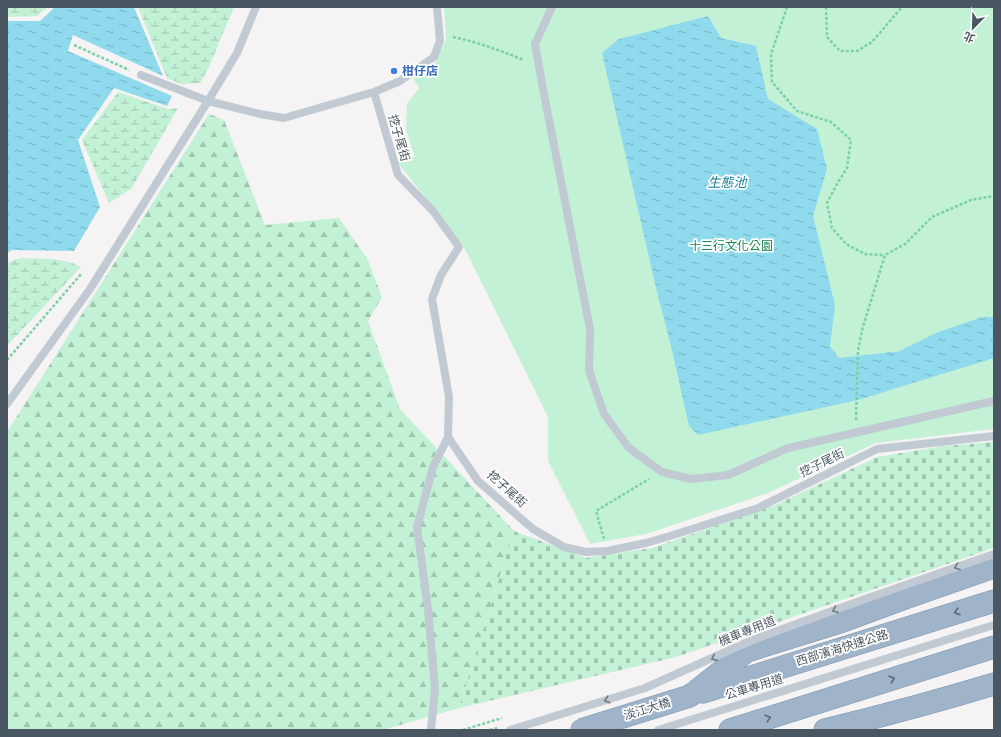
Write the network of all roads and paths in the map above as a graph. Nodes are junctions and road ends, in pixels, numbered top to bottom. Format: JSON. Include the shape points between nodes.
{"nodes":[{"id":1,"x":256,"y":7,"type":"edge"},
{"id":2,"x":437,"y":7,"type":"edge"},
{"id":3,"x":552,"y":7,"type":"edge"},
{"id":4,"x":787,"y":7,"type":"edge"},
{"id":5,"x":826,"y":7,"type":"edge"},
{"id":6,"x":902,"y":7,"type":"edge"},
{"id":7,"x":439,"y":44,"type":"junction"},
{"id":8,"x":74,"y":45,"type":"dead end"},
{"id":9,"x":539,"y":67,"type":"junction"},
{"id":10,"x":141,"y":75,"type":"joint"},
{"id":11,"x":374,"y":92,"type":"junction"},
{"id":12,"x":208,"y":101,"type":"junction"},
{"id":13,"x":994,"y":196,"type":"edge"},
{"id":14,"x":885,"y":255,"type":"junction"},
{"id":15,"x":84,"y":271,"type":"dead end"},
{"id":16,"x":7,"y":360,"type":"edge"},
{"id":17,"x":994,"y":401,"type":"edge"},
{"id":18,"x":7,"y":404,"type":"edge"},
{"id":19,"x":857,"y":408,"type":"dead end"},
{"id":20,"x":994,"y":436,"type":"edge"},
{"id":21,"x":448,"y":437,"type":"junction"},
{"id":22,"x":662,"y":472,"type":"junction"},
{"id":23,"x":607,"y":550,"type":"junction"},
{"id":24,"x":994,"y":554,"type":"edge"},
{"id":25,"x":994,"y":567,"type":"edge"},
{"id":26,"x":994,"y":601,"type":"edge"},
{"id":27,"x":994,"y":625,"type":"edge"},
{"id":28,"x":994,"y":647,"type":"edge"},
{"id":29,"x":994,"y":684,"type":"edge"},
{"id":30,"x":994,"y":691,"type":"edge"},
{"id":31,"x":690,"y":696,"type":"junction"},
{"id":32,"x":431,"y":730,"type":"edge"},
{"id":33,"x":510,"y":730,"type":"edge"},
{"id":34,"x":581,"y":730,"type":"edge"},
{"id":35,"x":658,"y":730,"type":"edge"},
{"id":36,"x":730,"y":730,"type":"edge"},
{"id":37,"x":825,"y":730,"type":"edge"},
{"id":38,"x":837,"y":730,"type":"edge"}],
"edges":[{"from":1,"to":12,"type":"lane","via":[[237,52]]},
{"from":2,"to":7,"type":"lane"},
{"from":3,"to":9,"type":"lane","via":[[535,44]]},
{"from":4,"to":14,"type":"path","via":[[771,54],[772,82],[797,111],[832,122],[851,140],[847,168],[827,203],[832,228],[846,244],[865,254]]},
{"from":5,"to":6,"type":"path","via":[[827,37],[840,51],[856,52],[872,42]]},
{"from":7,"to":9,"type":"path","via":[[452,37],[489,46]]},
{"from":7,"to":11,"type":"lane","via":[[434,57],[400,81]]},
{"from":8,"to":10,"type":"path"},
{"from":9,"to":22,"type":"lane","via":[[590,329],[589,370],[604,414],[629,448]]},
{"from":10,"to":12,"type":"lane"},
{"from":11,"to":12,"type":"lane","via":[[284,118]]},
{"from":11,"to":21,"type":"lane","name":"挖子尾街","via":[[398,175],[433,211],[459,247],[441,275],[432,299],[449,397]]},
{"from":12,"to":18,"type":"lane","via":[[90,289]]},
{"from":13,"to":14,"type":"path","via":[[971,200],[932,217],[904,244]]},
{"from":14,"to":19,"type":"path","via":[[858,351]]},
{"from":15,"to":16,"type":"path"},
{"from":17,"to":22,"type":"lane","via":[[788,448],[728,475],[691,479]]},
{"from":20,"to":23,"type":"lane","name":"挖子尾街","via":[[877,449],[758,508],[646,543]]},
{"from":21,"to":23,"type":"lane","name":"挖子尾街","via":[[478,480],[533,529],[564,547],[586,552]]},
{"from":21,"to":32,"type":"lane","via":[[433,467],[417,527],[435,689]]},
{"from":22,"to":23,"type":"path","via":[[596,511]]},
{"from":24,"to":33,"type":"lane","name":"機車專用道","one_way":true,"bridge":true,"via":[[750,641],[645,688]]},
{"from":25,"to":31,"type":"highway","via":[[843,621],[747,651]]},
{"from":26,"to":31,"type":"highway","name":"西部濱海快速公路","one_way":true},
{"from":27,"to":35,"type":"lane","name":"公車專用道","bridge":true},
{"from":36,"to":28,"type":"highway","one_way":true},
{"from":29,"to":37,"type":"highway"},
{"from":30,"to":38,"type":"lane"},
{"from":31,"to":34,"type":"highway","name":"淡江大橋","bridge":true}]}
